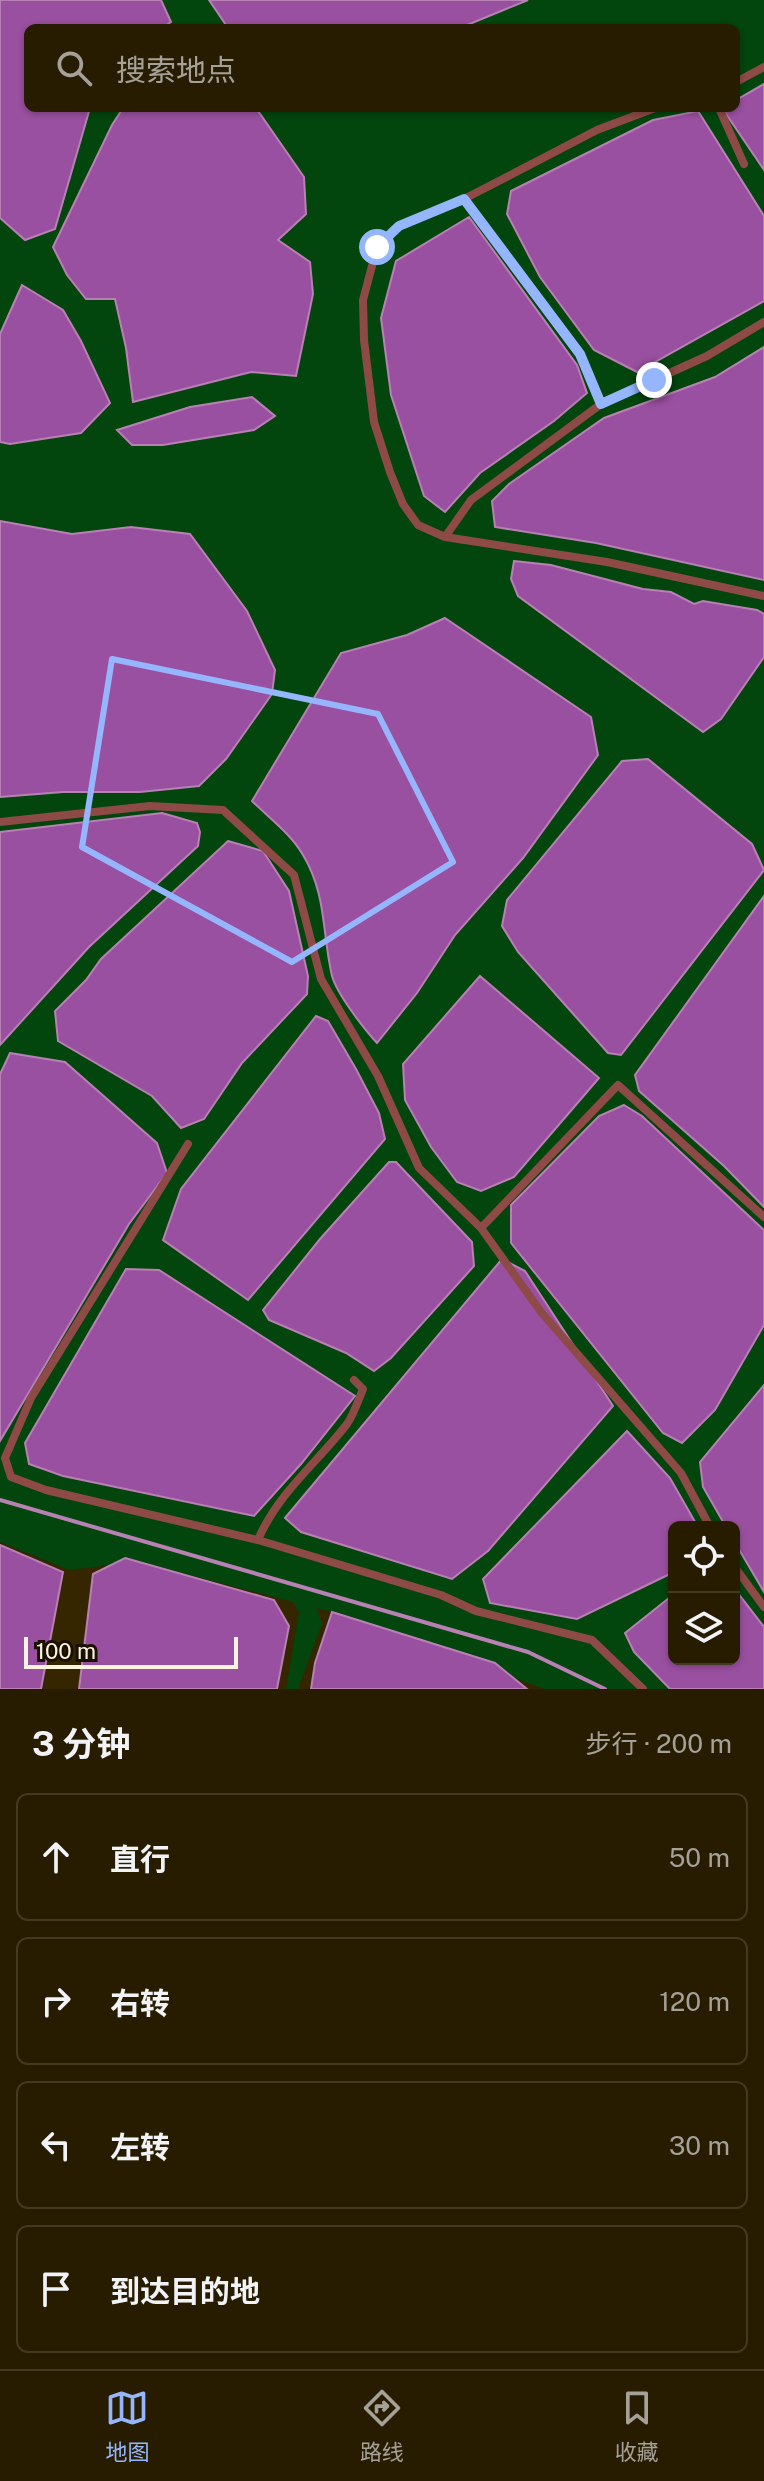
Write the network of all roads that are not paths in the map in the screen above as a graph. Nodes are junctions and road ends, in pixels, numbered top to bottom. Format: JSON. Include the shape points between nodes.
{"nodes":[{"id":1,"x":764,"y":67,"type":"edge"},
{"id":2,"x":740,"y":80,"type":"edge"},
{"id":3,"x":644,"y":112,"type":"edge"},
{"id":4,"x":721,"y":112,"type":"edge"},
{"id":5,"x":744,"y":164,"type":"dead end"},
{"id":6,"x":464,"y":199,"type":"junction"},
{"id":7,"x":764,"y":322,"type":"edge"},
{"id":8,"x":601,"y":404,"type":"junction"},
{"id":9,"x":445,"y":537,"type":"junction"},
{"id":10,"x":764,"y":596,"type":"edge"},
{"id":11,"x":0,"y":822,"type":"edge"},
{"id":12,"x":188,"y":1144,"type":"dead end"},
{"id":13,"x":764,"y":1217,"type":"edge"},
{"id":14,"x":481,"y":1228,"type":"junction"},
{"id":15,"x":354,"y":1380,"type":"dead end"},
{"id":16,"x":707,"y":1521,"type":"edge"},
{"id":17,"x":258,"y":1540,"type":"junction"},
{"id":18,"x":740,"y":1574,"type":"edge"},
{"id":19,"x":764,"y":1607,"type":"edge"},
{"id":20,"x":643,"y":1689,"type":"edge"}],
"edges":[{"from":1,"to":2,"type":"lane"},
{"from":3,"to":6,"type":"lane","via":[[597,130]]},
{"from":4,"to":5,"type":"lane"},
{"from":6,"to":8,"type":"lane","via":[[580,354]]},
{"from":6,"to":9,"type":"lane","via":[[399,226],[377,247],[363,300],[374,422],[390,472],[418,525]]},
{"from":7,"to":8,"type":"lane","via":[[707,356]]},
{"from":8,"to":9,"type":"lane","via":[[471,500]]},
{"from":9,"to":10,"type":"lane","via":[[607,562]]},
{"from":11,"to":14,"type":"lane","via":[[150,806],[223,810],[294,875],[321,979],[378,1076],[419,1168]]},
{"from":12,"to":17,"type":"lane","via":[[31,1398],[5,1458],[11,1477],[46,1490]]},
{"from":13,"to":14,"type":"lane","via":[[618,1085]]},
{"from":14,"to":16,"type":"lane","via":[[541,1312],[681,1473]]},
{"from":15,"to":17,"type":"lane","via":[[363,1389],[348,1422],[265,1522]]},
{"from":17,"to":20,"type":"lane","via":[[441,1595],[476,1611],[592,1640]]},
{"from":18,"to":19,"type":"lane"}]}
